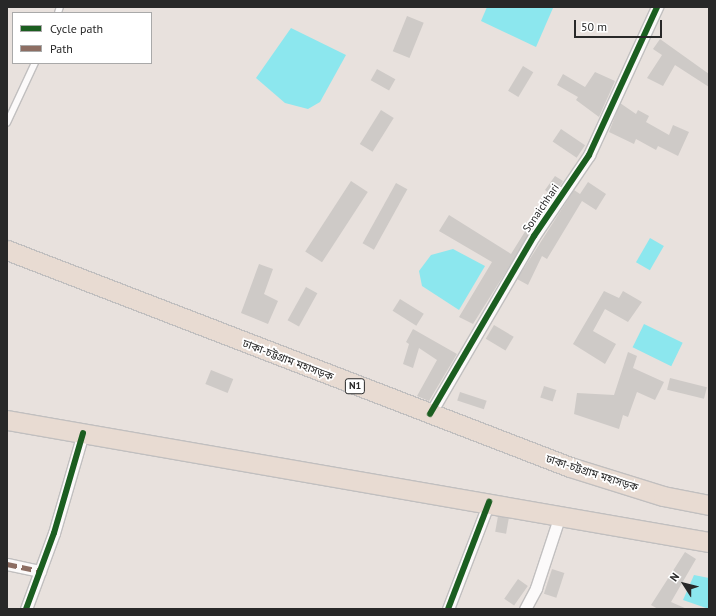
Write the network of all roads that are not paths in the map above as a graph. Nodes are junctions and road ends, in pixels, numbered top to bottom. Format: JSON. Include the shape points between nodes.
{"nodes":[{"id":1,"x":656,"y":7,"type":"edge"},
{"id":2,"x":35,"y":64,"type":"edge"},
{"id":3,"x":7,"y":123,"type":"edge"},
{"id":4,"x":7,"y":250,"type":"edge"},
{"id":5,"x":430,"y":414,"type":"junction"},
{"id":6,"x":7,"y":420,"type":"edge"},
{"id":7,"x":83,"y":433,"type":"junction"},
{"id":8,"x":489,"y":502,"type":"junction"},
{"id":9,"x":709,"y":505,"type":"edge"},
{"id":10,"x":560,"y":515,"type":"junction"},
{"id":11,"x":709,"y":542,"type":"edge"},
{"id":12,"x":7,"y":564,"type":"edge"},
{"id":13,"x":40,"y":571,"type":"junction"},
{"id":14,"x":26,"y":609,"type":"edge"},
{"id":15,"x":448,"y":609,"type":"edge"},
{"id":16,"x":525,"y":609,"type":"edge"}],
"edges":[{"from":1,"to":5,"type":"street","name":"Sonaichhari","via":[[589,155],[534,236]]},
{"from":2,"to":3,"type":"lane"},
{"from":4,"to":5,"type":"highway","name":"ঢাকা-চট্টগ্রাম মহাসড়ক","number":"N1"},
{"from":5,"to":9,"type":"highway","name":"ঢাকা-চট্টগ্রাম মহাসড়ক","number":"N1","via":[[570,467],[663,496]]},
{"from":6,"to":7,"type":"highway"},
{"from":7,"to":8,"type":"highway"},
{"from":7,"to":13,"type":"street"},
{"from":8,"to":10,"type":"highway"},
{"from":8,"to":15,"type":"street"},
{"from":10,"to":11,"type":"highway"},
{"from":10,"to":16,"type":"street","via":[[539,581]]},
{"from":12,"to":13,"type":"street"},
{"from":13,"to":14,"type":"street"}]}
